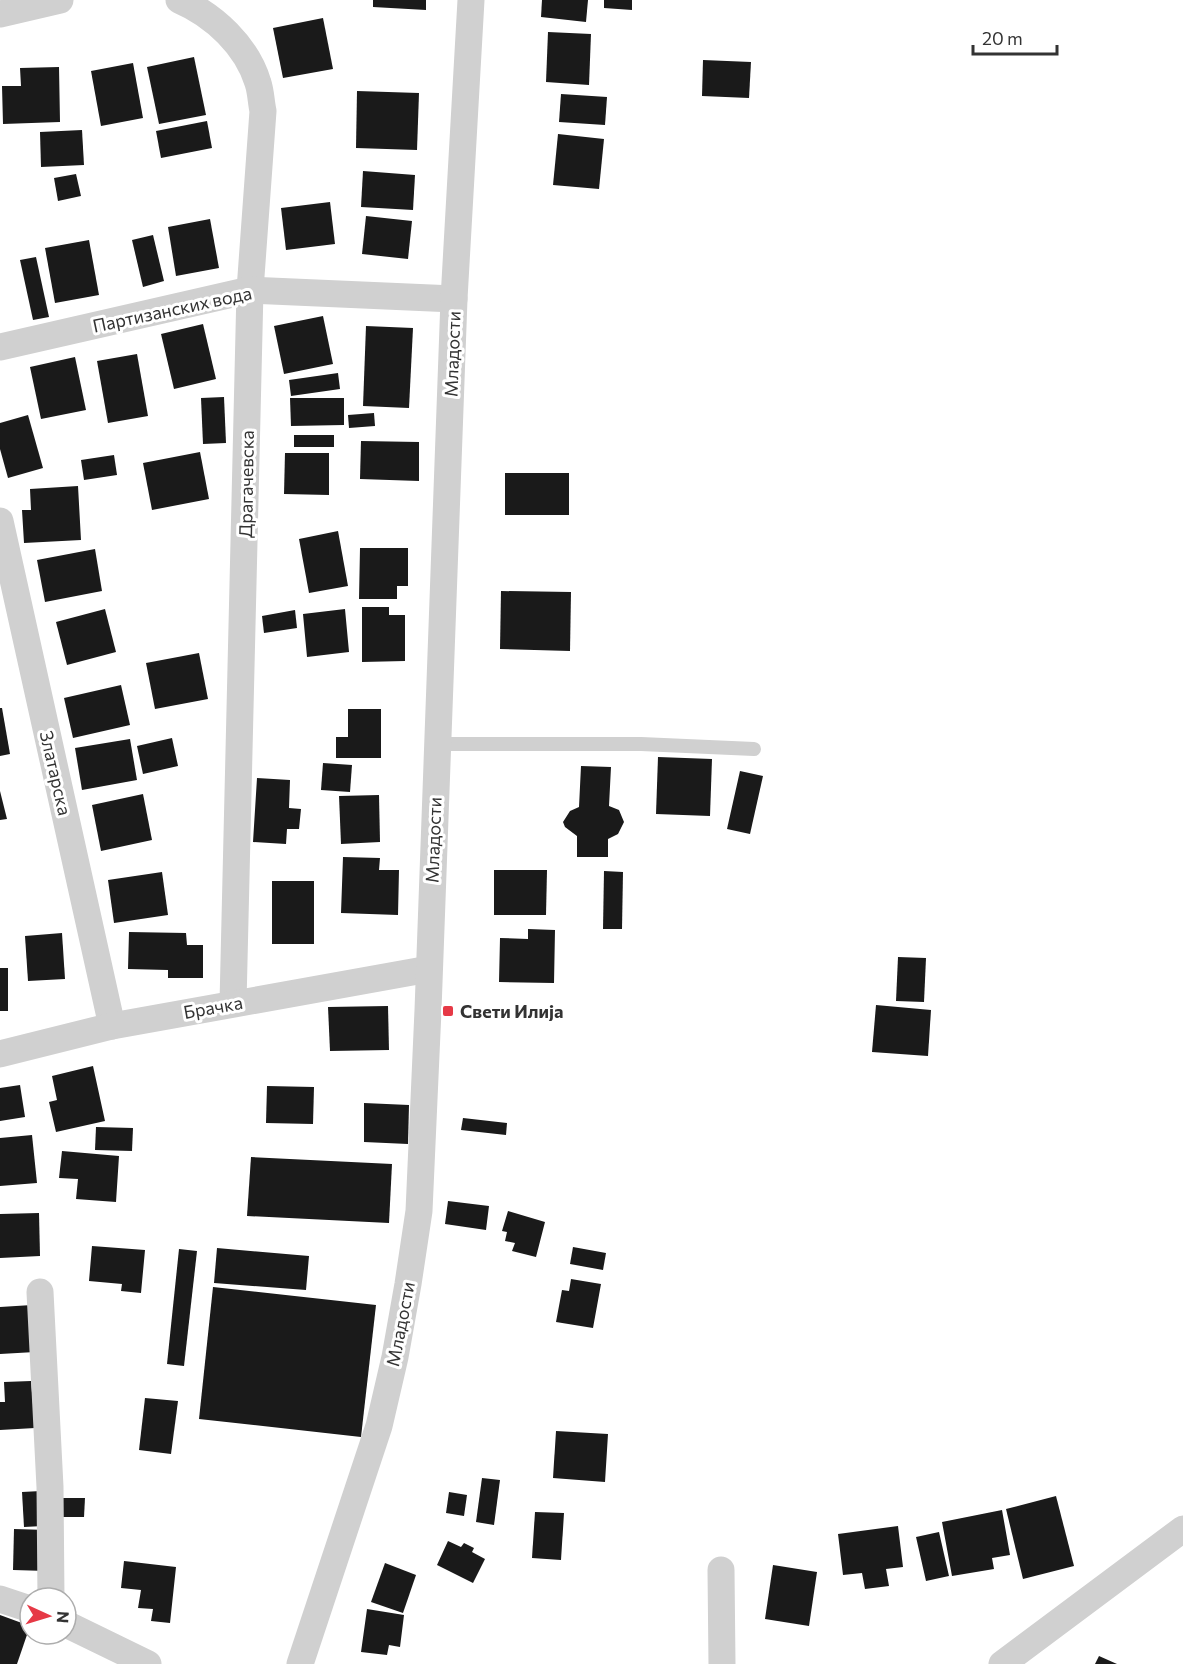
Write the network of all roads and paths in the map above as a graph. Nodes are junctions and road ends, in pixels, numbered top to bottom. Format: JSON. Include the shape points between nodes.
{"nodes":[{"id":1,"x":60,"y":0,"type":"edge"},
{"id":2,"x":179,"y":0,"type":"edge"},
{"id":3,"x":471,"y":0,"type":"edge"},
{"id":4,"x":0,"y":14,"type":"edge"},
{"id":5,"x":250,"y":290,"type":"junction"},
{"id":6,"x":454,"y":299,"type":"junction"},
{"id":7,"x":0,"y":348,"type":"edge"},
{"id":8,"x":0,"y":521,"type":"edge"},
{"id":9,"x":437,"y":744,"type":"junction"},
{"id":10,"x":754,"y":748,"type":"dead end"},
{"id":11,"x":429,"y":969,"type":"junction"},
{"id":12,"x":233,"y":1003,"type":"junction"},
{"id":13,"x":112,"y":1026,"type":"junction"},
{"id":14,"x":0,"y":1054,"type":"edge"},
{"id":15,"x":40,"y":1292,"type":"dead end"},
{"id":16,"x":1183,"y":1529,"type":"edge"},
{"id":17,"x":721,"y":1570,"type":"dead end"},
{"id":18,"x":51,"y":1586,"type":"edge"},
{"id":19,"x":0,"y":1599,"type":"edge"},
{"id":20,"x":18,"y":1605,"type":"edge"},
{"id":21,"x":78,"y":1630,"type":"edge"},
{"id":22,"x":148,"y":1664,"type":"edge"},
{"id":23,"x":300,"y":1664,"type":"edge"},
{"id":24,"x":722,"y":1664,"type":"edge"},
{"id":25,"x":1002,"y":1664,"type":"edge"}],
"edges":[{"from":1,"to":4,"type":"street"},
{"from":2,"to":5,"type":"street","name":"Драгачевска","via":[[197,8],[224,29],[250,62],[258,84],[263,111]]},
{"from":3,"to":6,"type":"street","name":"Младости"},
{"from":5,"to":6,"type":"street","name":"Партизанских вода"},
{"from":5,"to":7,"type":"street","name":"Партизанских вода"},
{"from":5,"to":12,"type":"street","name":"Драгачевска"},
{"from":6,"to":9,"type":"street","name":"Младости"},
{"from":8,"to":13,"type":"street","name":"Златарска"},
{"from":9,"to":10,"type":"lane"},
{"from":9,"to":11,"type":"street","name":"Младости"},
{"from":11,"to":12,"type":"street","name":"Брачка"},
{"from":11,"to":23,"type":"street","name":"Младости","via":[[418,1211],[395,1357],[372,1447]]},
{"from":12,"to":13,"type":"street","name":"Брачка"},
{"from":13,"to":14,"type":"street","name":"Брачка"},
{"from":15,"to":18,"type":"street"},
{"from":16,"to":25,"type":"street"},
{"from":17,"to":24,"type":"street"},
{"from":19,"to":20,"type":"street"},
{"from":21,"to":22,"type":"street"}]}
